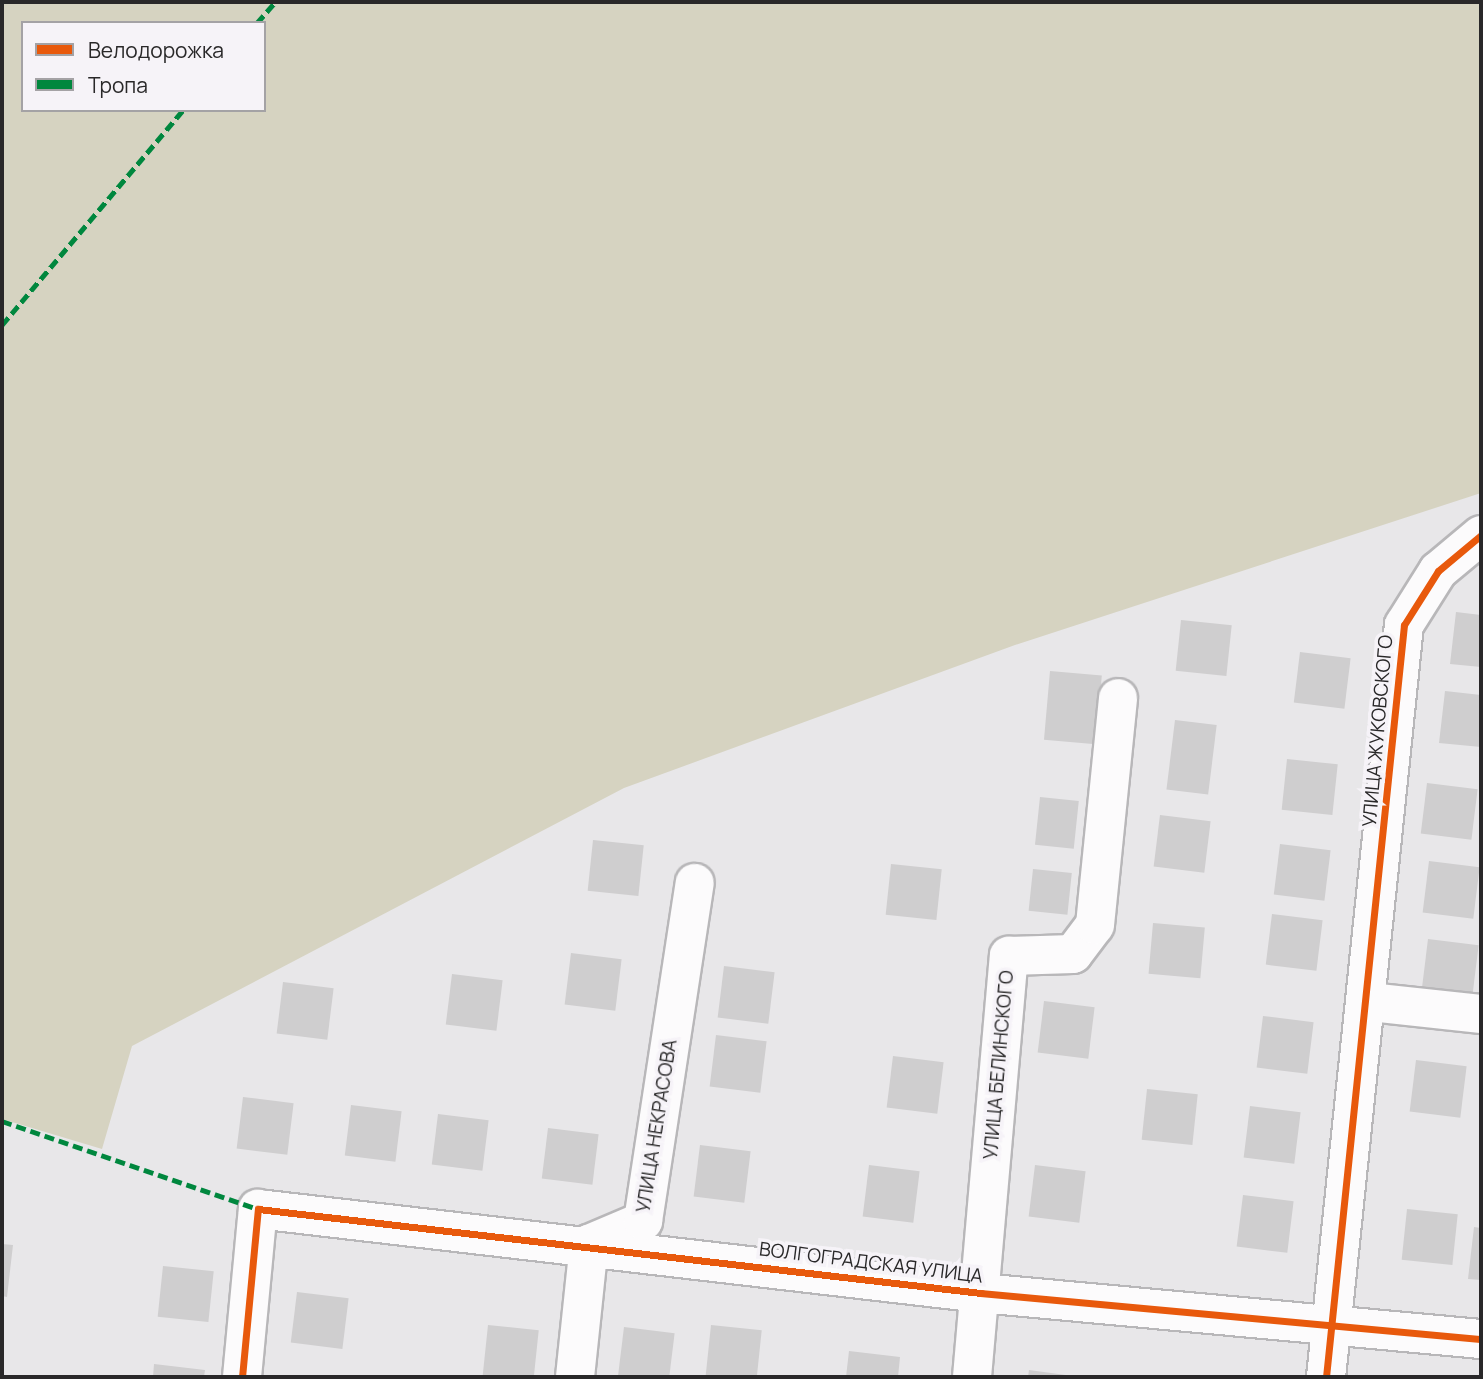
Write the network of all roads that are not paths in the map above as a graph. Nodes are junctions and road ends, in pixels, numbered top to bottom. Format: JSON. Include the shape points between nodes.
{"nodes":[{"id":1,"x":1481,"y":535,"type":"edge"},
{"id":2,"x":1118,"y":698,"type":"dead end"},
{"id":3,"x":695,"y":883,"type":"dead end"},
{"id":4,"x":1369,"y":1002,"type":"junction"},
{"id":5,"x":1481,"y":1013,"type":"edge"},
{"id":6,"x":589,"y":1244,"type":"junction"},
{"id":7,"x":981,"y":1293,"type":"junction"},
{"id":8,"x":1332,"y":1327,"type":"junction"},
{"id":9,"x":1481,"y":1339,"type":"edge"},
{"id":10,"x":242,"y":1377,"type":"edge"},
{"id":11,"x":575,"y":1377,"type":"edge"},
{"id":12,"x":972,"y":1377,"type":"edge"},
{"id":13,"x":1326,"y":1377,"type":"edge"}],
"edges":[{"from":1,"to":4,"type":"street","name":"УЛИЦА ЖУКОВСКОГО","via":[[1438,571],[1404,625]]},
{"from":2,"to":7,"type":"street","name":"УЛИЦА БЕЛИНСКОГО","via":[[1095,925],[1073,954],[1009,956]]},
{"from":3,"to":6,"type":"street","name":"УЛИЦА НЕКРАСОВА","via":[[643,1221]]},
{"from":4,"to":5,"type":"street"},
{"from":4,"to":8,"type":"street","name":"УЛИЦА ЖУКОВСКОГО"},
{"from":6,"to":7,"type":"street","name":"ВОЛГОГРАДСКАЯ УЛИЦА"},
{"from":6,"to":10,"type":"street","name":"ВОЛГОГРАДСКАЯ УЛИЦА","via":[[258,1209]]},
{"from":6,"to":11,"type":"street"},
{"from":7,"to":8,"type":"street","name":"ВОЛГОГРАДСКАЯ УЛИЦА"},
{"from":7,"to":12,"type":"street","name":"УЛИЦА БЕЛИНСКОГО"},
{"from":8,"to":9,"type":"street","name":"ВОЛГОГРАДСКАЯ УЛИЦА"},
{"from":8,"to":13,"type":"street","name":"УЛИЦА ЖУКОВСКОГО"}]}
